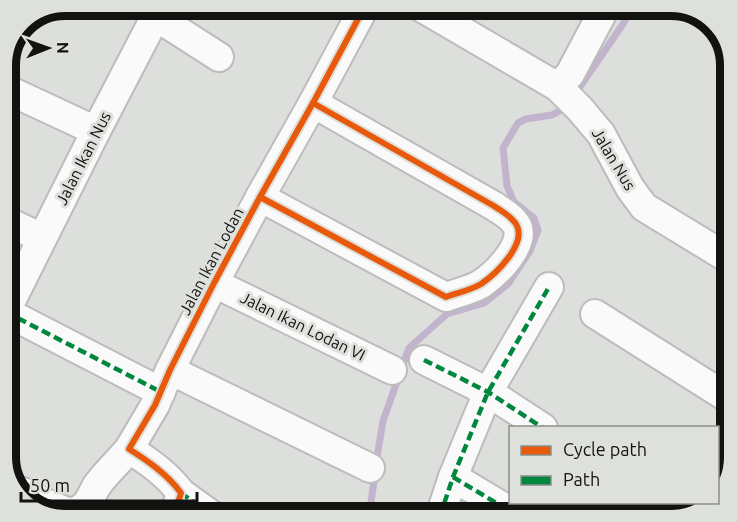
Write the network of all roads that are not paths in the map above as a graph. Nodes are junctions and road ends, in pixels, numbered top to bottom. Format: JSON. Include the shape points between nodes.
{"nodes":[{"id":1,"x":155,"y":16,"type":"edge"},
{"id":2,"x":165,"y":16,"type":"edge"},
{"id":3,"x":360,"y":16,"type":"edge"},
{"id":4,"x":435,"y":16,"type":"edge"},
{"id":5,"x":594,"y":16,"type":"edge"},
{"id":6,"x":219,"y":57,"type":"dead end"},
{"id":7,"x":17,"y":94,"type":"edge"},
{"id":8,"x":566,"y":96,"type":"junction"},
{"id":9,"x":313,"y":103,"type":"junction"},
{"id":10,"x":96,"y":131,"type":"junction"},
{"id":11,"x":260,"y":197,"type":"junction"},
{"id":12,"x":17,"y":226,"type":"edge"},
{"id":13,"x":42,"y":238,"type":"junction"},
{"id":14,"x":720,"y":253,"type":"edge"},
{"id":15,"x":214,"y":283,"type":"junction"},
{"id":16,"x":549,"y":287,"type":"dead end"},
{"id":17,"x":17,"y":289,"type":"edge"},
{"id":18,"x":595,"y":314,"type":"dead end"},
{"id":19,"x":17,"y":316,"type":"edge"},
{"id":20,"x":424,"y":360,"type":"dead end"},
{"id":21,"x":392,"y":370,"type":"dead end"},
{"id":22,"x":166,"y":381,"type":"junction"},
{"id":23,"x":488,"y":392,"type":"junction"},
{"id":24,"x":720,"y":393,"type":"edge"},
{"id":25,"x":540,"y":426,"type":"edge"},
{"id":26,"x":129,"y":449,"type":"junction"},
{"id":27,"x":370,"y":468,"type":"dead end"},
{"id":28,"x":453,"y":477,"type":"junction"},
{"id":29,"x":177,"y":504,"type":"edge"},
{"id":30,"x":85,"y":506,"type":"edge"},
{"id":31,"x":443,"y":506,"type":"edge"},
{"id":32,"x":501,"y":506,"type":"edge"}],
"edges":[{"from":1,"to":10,"type":"street","name":"Jalan Ikan Nus"},
{"from":2,"to":6,"type":"street"},
{"from":3,"to":9,"type":"street","name":"Jalan Ikan Lodan"},
{"from":4,"to":8,"type":"street","name":"Jalan Nus"},
{"from":5,"to":8,"type":"street","via":[[570,74]]},
{"from":7,"to":10,"type":"street"},
{"from":8,"to":14,"type":"street","name":"Jalan Nus","via":[[601,134],[644,207]]},
{"from":9,"to":11,"type":"street","name":"Jalan Ikan Lodan"},
{"from":9,"to":11,"type":"street","via":[[494,206],[517,225],[517,244],[495,273],[479,285],[446,297]]},
{"from":10,"to":13,"type":"street","name":"Jalan Ikan Nus"},
{"from":11,"to":15,"type":"street","name":"Jalan Ikan Lodan"},
{"from":12,"to":13,"type":"street"},
{"from":13,"to":17,"type":"street","name":"Jalan Ikan Nus"},
{"from":15,"to":21,"type":"street","name":"Jalan Ikan Lodan VI"},
{"from":15,"to":22,"type":"street","name":"Jalan Ikan Lodan"},
{"from":16,"to":23,"type":"street"},
{"from":18,"to":24,"type":"street"},
{"from":19,"to":22,"type":"street"},
{"from":20,"to":23,"type":"street"},
{"from":22,"to":26,"type":"street","name":"Jalan Ikan Lodan"},
{"from":22,"to":27,"type":"street"},
{"from":23,"to":25,"type":"street"},
{"from":23,"to":28,"type":"street"},
{"from":26,"to":29,"type":"street","via":[[175,485]]},
{"from":26,"to":30,"type":"street","name":"Jalan Ikan Lodan","via":[[104,476]]},
{"from":28,"to":31,"type":"street"},
{"from":28,"to":32,"type":"street"}]}
